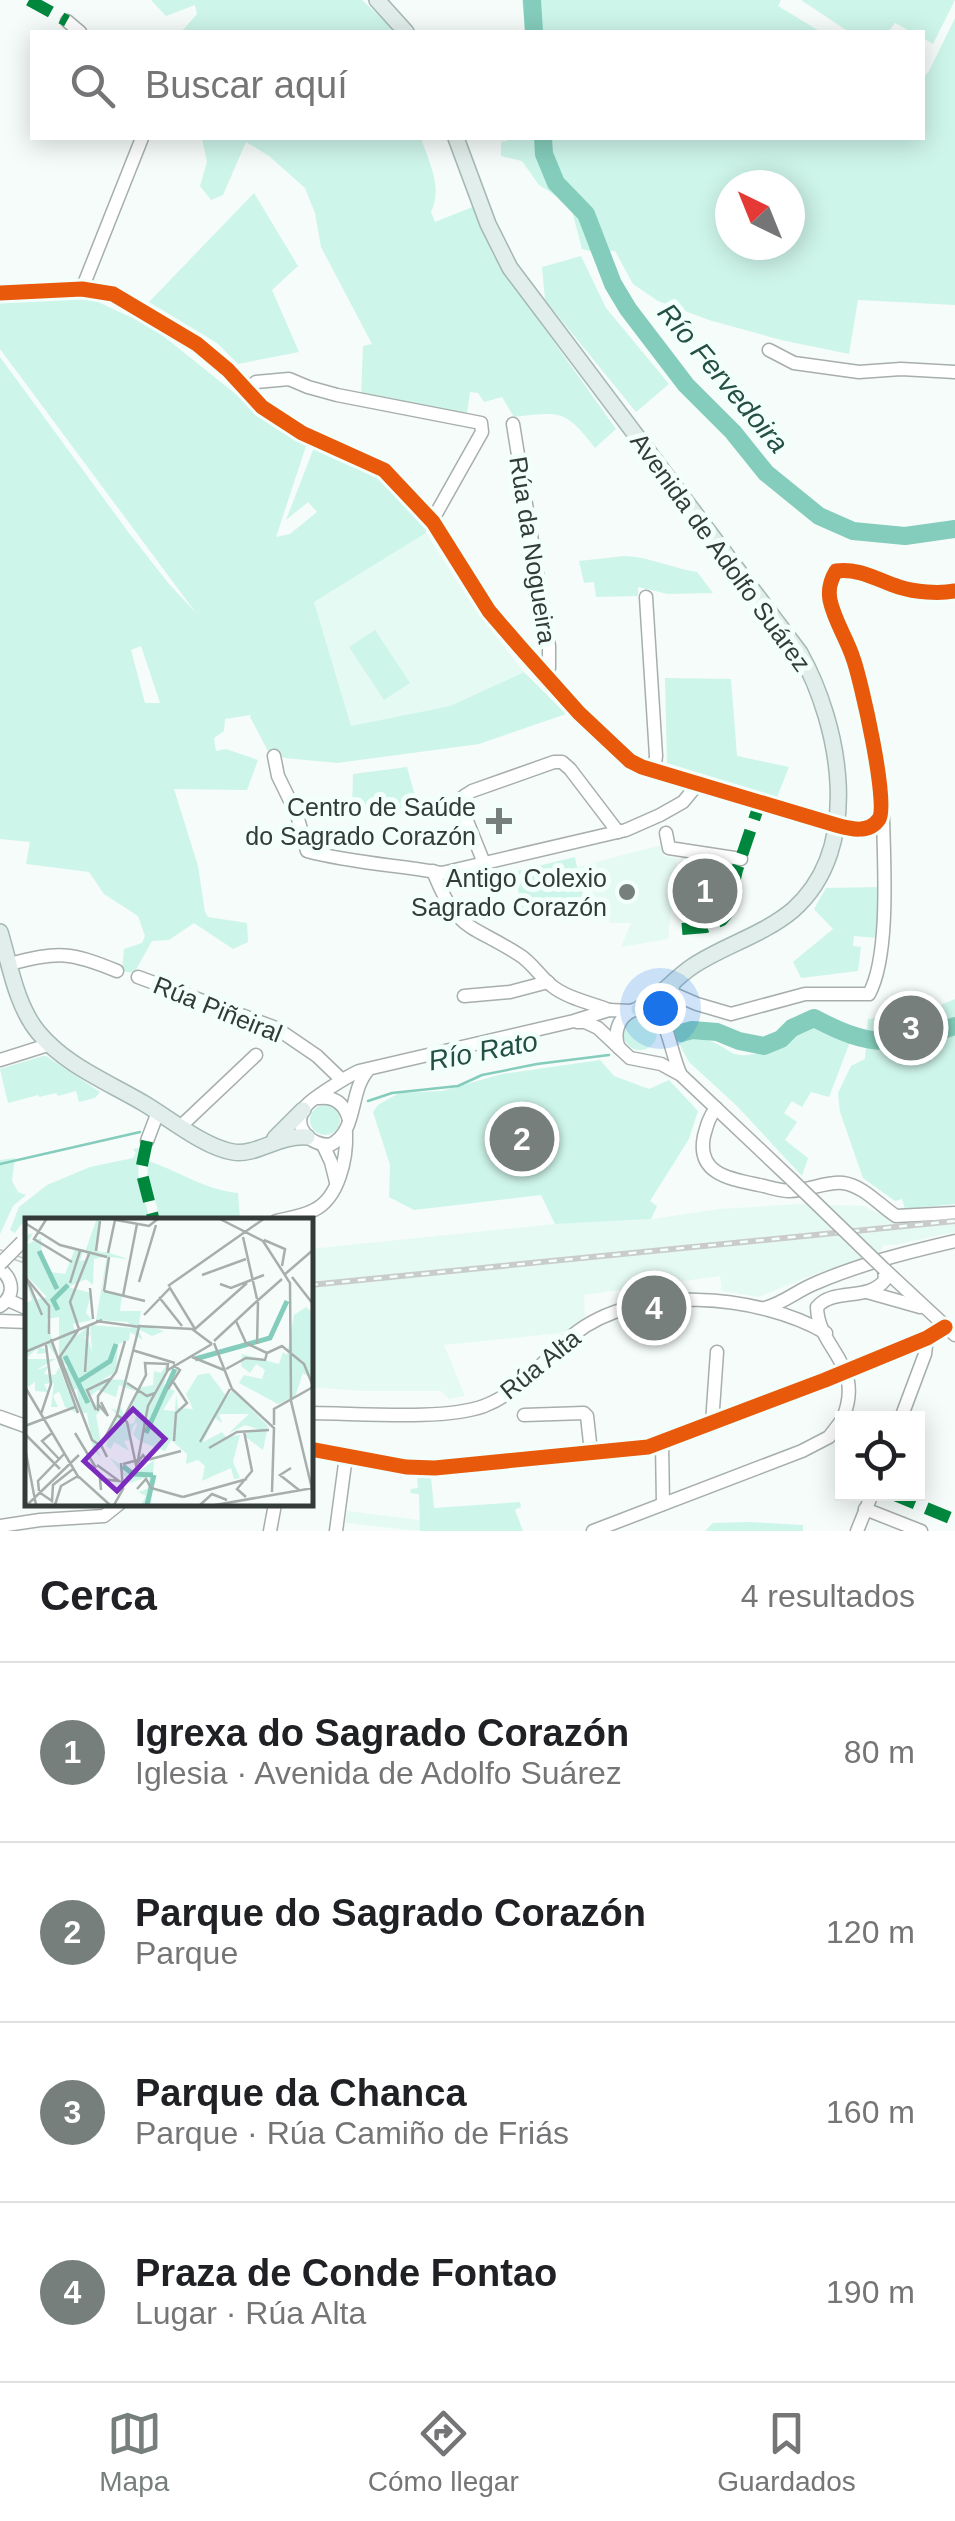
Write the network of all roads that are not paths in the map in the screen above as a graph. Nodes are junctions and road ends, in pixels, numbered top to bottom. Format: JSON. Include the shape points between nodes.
{"nodes":[{"id":1,"x":377,"y":0,"type":"edge"},
{"id":2,"x":68,"y":21,"type":"dead end"},
{"id":3,"x":78,"y":30,"type":"edge"},
{"id":4,"x":404,"y":30,"type":"edge"},
{"id":5,"x":141,"y":140,"type":"edge"},
{"id":6,"x":457,"y":140,"type":"edge"},
{"id":7,"x":82,"y":288,"type":"junction"},
{"id":8,"x":0,"y":294,"type":"edge"},
{"id":9,"x":768,"y":350,"type":"dead end"},
{"id":10,"x":955,"y":372,"type":"edge"},
{"id":11,"x":246,"y":390,"type":"junction"},
{"id":12,"x":513,"y":424,"type":"dead end"},
{"id":13,"x":430,"y":518,"type":"junction"},
{"id":14,"x":955,"y":591,"type":"edge"},
{"id":15,"x":646,"y":597,"type":"dead end"},
{"id":16,"x":544,"y":674,"type":"junction"},
{"id":17,"x":274,"y":756,"type":"dead end"},
{"id":18,"x":654,"y":771,"type":"junction"},
{"id":19,"x":698,"y":784,"type":"junction"},
{"id":20,"x":880,"y":813,"type":"junction"},
{"id":21,"x":836,"y":825,"type":"junction"},
{"id":22,"x":618,"y":832,"type":"junction"},
{"id":23,"x":666,"y":833,"type":"dead end"},
{"id":24,"x":741,"y":860,"type":"dead end"},
{"id":25,"x":484,"y":863,"type":"junction"},
{"id":26,"x":433,"y":872,"type":"junction"},
{"id":27,"x":0,"y":932,"type":"edge"},
{"id":28,"x":10,"y":964,"type":"junction"},
{"id":29,"x":117,"y":971,"type":"dead end"},
{"id":30,"x":138,"y":977,"type":"dead end"},
{"id":31,"x":548,"y":982,"type":"junction"},
{"id":32,"x":672,"y":987,"type":"junction"},
{"id":33,"x":464,"y":996,"type":"dead end"},
{"id":34,"x":609,"y":1010,"type":"junction"},
{"id":35,"x":635,"y":1010,"type":"junction"},
{"id":36,"x":574,"y":1022,"type":"junction"},
{"id":37,"x":665,"y":1029,"type":"junction"},
{"id":38,"x":51,"y":1044,"type":"junction"},
{"id":39,"x":619,"y":1048,"type":"junction"},
{"id":40,"x":256,"y":1056,"type":"dead end"},
{"id":41,"x":0,"y":1060,"type":"edge"},
{"id":42,"x":645,"y":1060,"type":"junction"},
{"id":43,"x":369,"y":1069,"type":"junction"},
{"id":44,"x":681,"y":1075,"type":"junction"},
{"id":45,"x":342,"y":1080,"type":"junction"},
{"id":46,"x":318,"y":1098,"type":"junction"},
{"id":47,"x":716,"y":1108,"type":"junction"},
{"id":48,"x":304,"y":1110,"type":"junction"},
{"id":49,"x":158,"y":1112,"type":"junction"},
{"id":50,"x":181,"y":1126,"type":"junction"},
{"id":51,"x":348,"y":1126,"type":"junction"},
{"id":52,"x":306,"y":1137,"type":"junction"},
{"id":53,"x":147,"y":1141,"type":"dead end"},
{"id":54,"x":272,"y":1141,"type":"junction"},
{"id":55,"x":323,"y":1145,"type":"junction"},
{"id":56,"x":336,"y":1182,"type":"junction"},
{"id":57,"x":790,"y":1186,"type":"junction"},
{"id":58,"x":955,"y":1213,"type":"edge"},
{"id":59,"x":286,"y":1218,"type":"edge"},
{"id":60,"x":25,"y":1240,"type":"edge"},
{"id":61,"x":955,"y":1241,"type":"edge"},
{"id":62,"x":0,"y":1267,"type":"edge"},
{"id":63,"x":884,"y":1269,"type":"junction"},
{"id":64,"x":867,"y":1292,"type":"junction"},
{"id":65,"x":4,"y":1303,"type":"edge"},
{"id":66,"x":765,"y":1308,"type":"junction"},
{"id":67,"x":923,"y":1308,"type":"junction"},
{"id":68,"x":0,"y":1321,"type":"edge"},
{"id":69,"x":25,"y":1322,"type":"edge"},
{"id":70,"x":950,"y":1331,"type":"edge"},
{"id":71,"x":826,"y":1334,"type":"junction"},
{"id":72,"x":920,"y":1341,"type":"junction"},
{"id":73,"x":717,"y":1352,"type":"dead end"},
{"id":74,"x":845,"y":1370,"type":"junction"},
{"id":75,"x":845,"y":1411,"type":"edge"},
{"id":76,"x":904,"y":1411,"type":"edge"},
{"id":77,"x":312,"y":1413,"type":"edge"},
{"id":78,"x":524,"y":1415,"type":"dead end"},
{"id":79,"x":0,"y":1417,"type":"edge"},
{"id":80,"x":712,"y":1423,"type":"junction"},
{"id":81,"x":25,"y":1426,"type":"edge"},
{"id":82,"x":835,"y":1430,"type":"edge"},
{"id":83,"x":662,"y":1443,"type":"junction"},
{"id":84,"x":312,"y":1450,"type":"edge"},
{"id":85,"x":590,"y":1452,"type":"junction"},
{"id":86,"x":346,"y":1456,"type":"junction"},
{"id":87,"x":869,"y":1501,"type":"edge"},
{"id":88,"x":664,"y":1504,"type":"junction"},
{"id":89,"x":116,"y":1506,"type":"edge"},
{"id":90,"x":269,"y":1507,"type":"edge"},
{"id":91,"x":866,"y":1509,"type":"junction"},
{"id":92,"x":96,"y":1524,"type":"edge"},
{"id":93,"x":0,"y":1526,"type":"edge"},
{"id":94,"x":270,"y":1531,"type":"edge"},
{"id":95,"x":336,"y":1531,"type":"edge"},
{"id":96,"x":593,"y":1531,"type":"edge"},
{"id":97,"x":857,"y":1531,"type":"edge"},
{"id":98,"x":921,"y":1531,"type":"edge"}],
"edges":[{"from":1,"to":4,"type":"main road"},
{"from":2,"to":3,"type":"street"},
{"from":5,"to":7,"type":"street"},
{"from":6,"to":21,"type":"main road","name":"Avenida de Adolfo Suárez","via":[[510,268],[800,652],[834,747]]},
{"from":7,"to":8,"type":"street"},
{"from":7,"to":11,"type":"street","via":[[113,294],[197,344]]},
{"from":9,"to":10,"type":"street","via":[[794,363],[858,372]]},
{"from":11,"to":13,"type":"street","via":[[302,433],[384,470]]},
{"from":11,"to":13,"type":"street","via":[[256,382],[289,378],[338,395],[481,423],[482,432]]},
{"from":12,"to":16,"type":"street","name":"Rúa da Nogueira","via":[[549,651]]},
{"from":13,"to":16,"type":"street","via":[[489,611]]},
{"from":14,"to":20,"type":"street","via":[[903,589],[856,571],[836,571],[830,582],[830,604],[863,688]]},
{"from":15,"to":18,"type":"street"},
{"from":16,"to":18,"type":"street","via":[[630,761]]},
{"from":17,"to":26,"type":"street","via":[[308,852]]},
{"from":18,"to":19,"type":"street"},
{"from":19,"to":21,"type":"street"},
{"from":19,"to":22,"type":"street","via":[[682,802]]},
{"from":20,"to":21,"type":"street","via":[[867,828]]},
{"from":20,"to":32,"type":"street","via":[[884,916],[869,994],[804,994],[731,1014],[696,1004]]},
{"from":21,"to":32,"type":"main road","name":"Avenida de Adolfo Suárez","via":[[818,877],[794,909],[693,966]]},
{"from":22,"to":25,"type":"street"},
{"from":22,"to":25,"type":"street","via":[[570,769],[554,762],[464,796]]},
{"from":23,"to":24,"type":"street","via":[[670,848]]},
{"from":25,"to":26,"type":"street"},
{"from":26,"to":31,"type":"street","via":[[454,914],[519,954]]},
{"from":27,"to":28,"type":"main road"},
{"from":28,"to":29,"type":"street","via":[[57,954]]},
{"from":28,"to":38,"type":"main road","via":[[20,1001]]},
{"from":30,"to":45,"type":"street","name":"Rúa Piñeiral","via":[[276,1028]]},
{"from":31,"to":33,"type":"street"},
{"from":31,"to":34,"type":"street"},
{"from":32,"to":35,"type":"main road","name":"Avenida de Adolfo Suárez"},
{"from":32,"to":37,"type":"main road"},
{"from":34,"to":35,"type":"street"},
{"from":34,"to":36,"type":"street"},
{"from":35,"to":37,"type":"street","via":[[654,1012]]},
{"from":35,"to":39,"type":"street","via":[[617,1026]]},
{"from":36,"to":39,"type":"street","via":[[593,1025]]},
{"from":36,"to":43,"type":"street"},
{"from":37,"to":42,"type":"street","via":[[662,1048]]},
{"from":37,"to":44,"type":"street"},
{"from":38,"to":41,"type":"street"},
{"from":38,"to":49,"type":"main road"},
{"from":39,"to":42,"type":"street"},
{"from":40,"to":50,"type":"street"},
{"from":42,"to":44,"type":"street"},
{"from":43,"to":45,"type":"street"},
{"from":43,"to":51,"type":"street","via":[[356,1089]]},
{"from":44,"to":47,"type":"street"},
{"from":45,"to":46,"type":"street"},
{"from":46,"to":48,"type":"street"},
{"from":46,"to":51,"type":"street","via":[[339,1102]]},
{"from":47,"to":57,"type":"street"},
{"from":47,"to":57,"type":"street","via":[[702,1146],[711,1168],[726,1177]]},
{"from":48,"to":52,"type":"street"},
{"from":48,"to":54,"type":"main road"},
{"from":49,"to":50,"type":"main road"},
{"from":49,"to":53,"type":"street"},
{"from":50,"to":54,"type":"main road","via":[[232,1152]]},
{"from":51,"to":55,"type":"street","via":[[336,1142]]},
{"from":51,"to":56,"type":"street"},
{"from":52,"to":54,"type":"main road"},
{"from":52,"to":55,"type":"street"},
{"from":55,"to":56,"type":"street"},
{"from":56,"to":59,"type":"street","via":[[316,1209]]},
{"from":57,"to":58,"type":"street","via":[[840,1182],[896,1216]]},
{"from":57,"to":63,"type":"street","bridge":true},
{"from":60,"to":62,"type":"street","bridge":true},
{"from":61,"to":66,"type":"street","via":[[820,1281]]},
{"from":62,"to":65,"type":"street","via":[[12,1286]]},
{"from":63,"to":64,"type":"street","via":[[884,1283]]},
{"from":63,"to":67,"type":"street"},
{"from":64,"to":67,"type":"street"},
{"from":64,"to":71,"type":"street","via":[[819,1304]]},
{"from":66,"to":71,"type":"street","name":"Rúa Alta"},
{"from":66,"to":77,"type":"street","name":"Rúa Alta","via":[[682,1299],[606,1316],[570,1336],[505,1396],[468,1411]]},
{"from":67,"to":70,"type":"street"},
{"from":68,"to":69,"type":"street"},
{"from":70,"to":72,"type":"street"},
{"from":71,"to":74,"type":"street"},
{"from":72,"to":74,"type":"street"},
{"from":72,"to":76,"type":"street","via":[[925,1354]]},
{"from":73,"to":80,"type":"street"},
{"from":74,"to":75,"type":"street"},
{"from":74,"to":80,"type":"street"},
{"from":78,"to":85,"type":"street","via":[[582,1412]]},
{"from":79,"to":81,"type":"street"},
{"from":80,"to":83,"type":"street"},
{"from":82,"to":88,"type":"street","via":[[802,1451]]},
{"from":83,"to":85,"type":"street"},
{"from":83,"to":88,"type":"street"},
{"from":84,"to":86,"type":"street"},
{"from":85,"to":86,"type":"street","via":[[435,1468]]},
{"from":86,"to":95,"type":"street"},
{"from":87,"to":91,"type":"street"},
{"from":88,"to":96,"type":"street"},
{"from":89,"to":92,"type":"street"},
{"from":90,"to":94,"type":"street"},
{"from":91,"to":97,"type":"street"},
{"from":91,"to":98,"type":"street"},
{"from":92,"to":93,"type":"street","via":[[40,1520]]}]}
